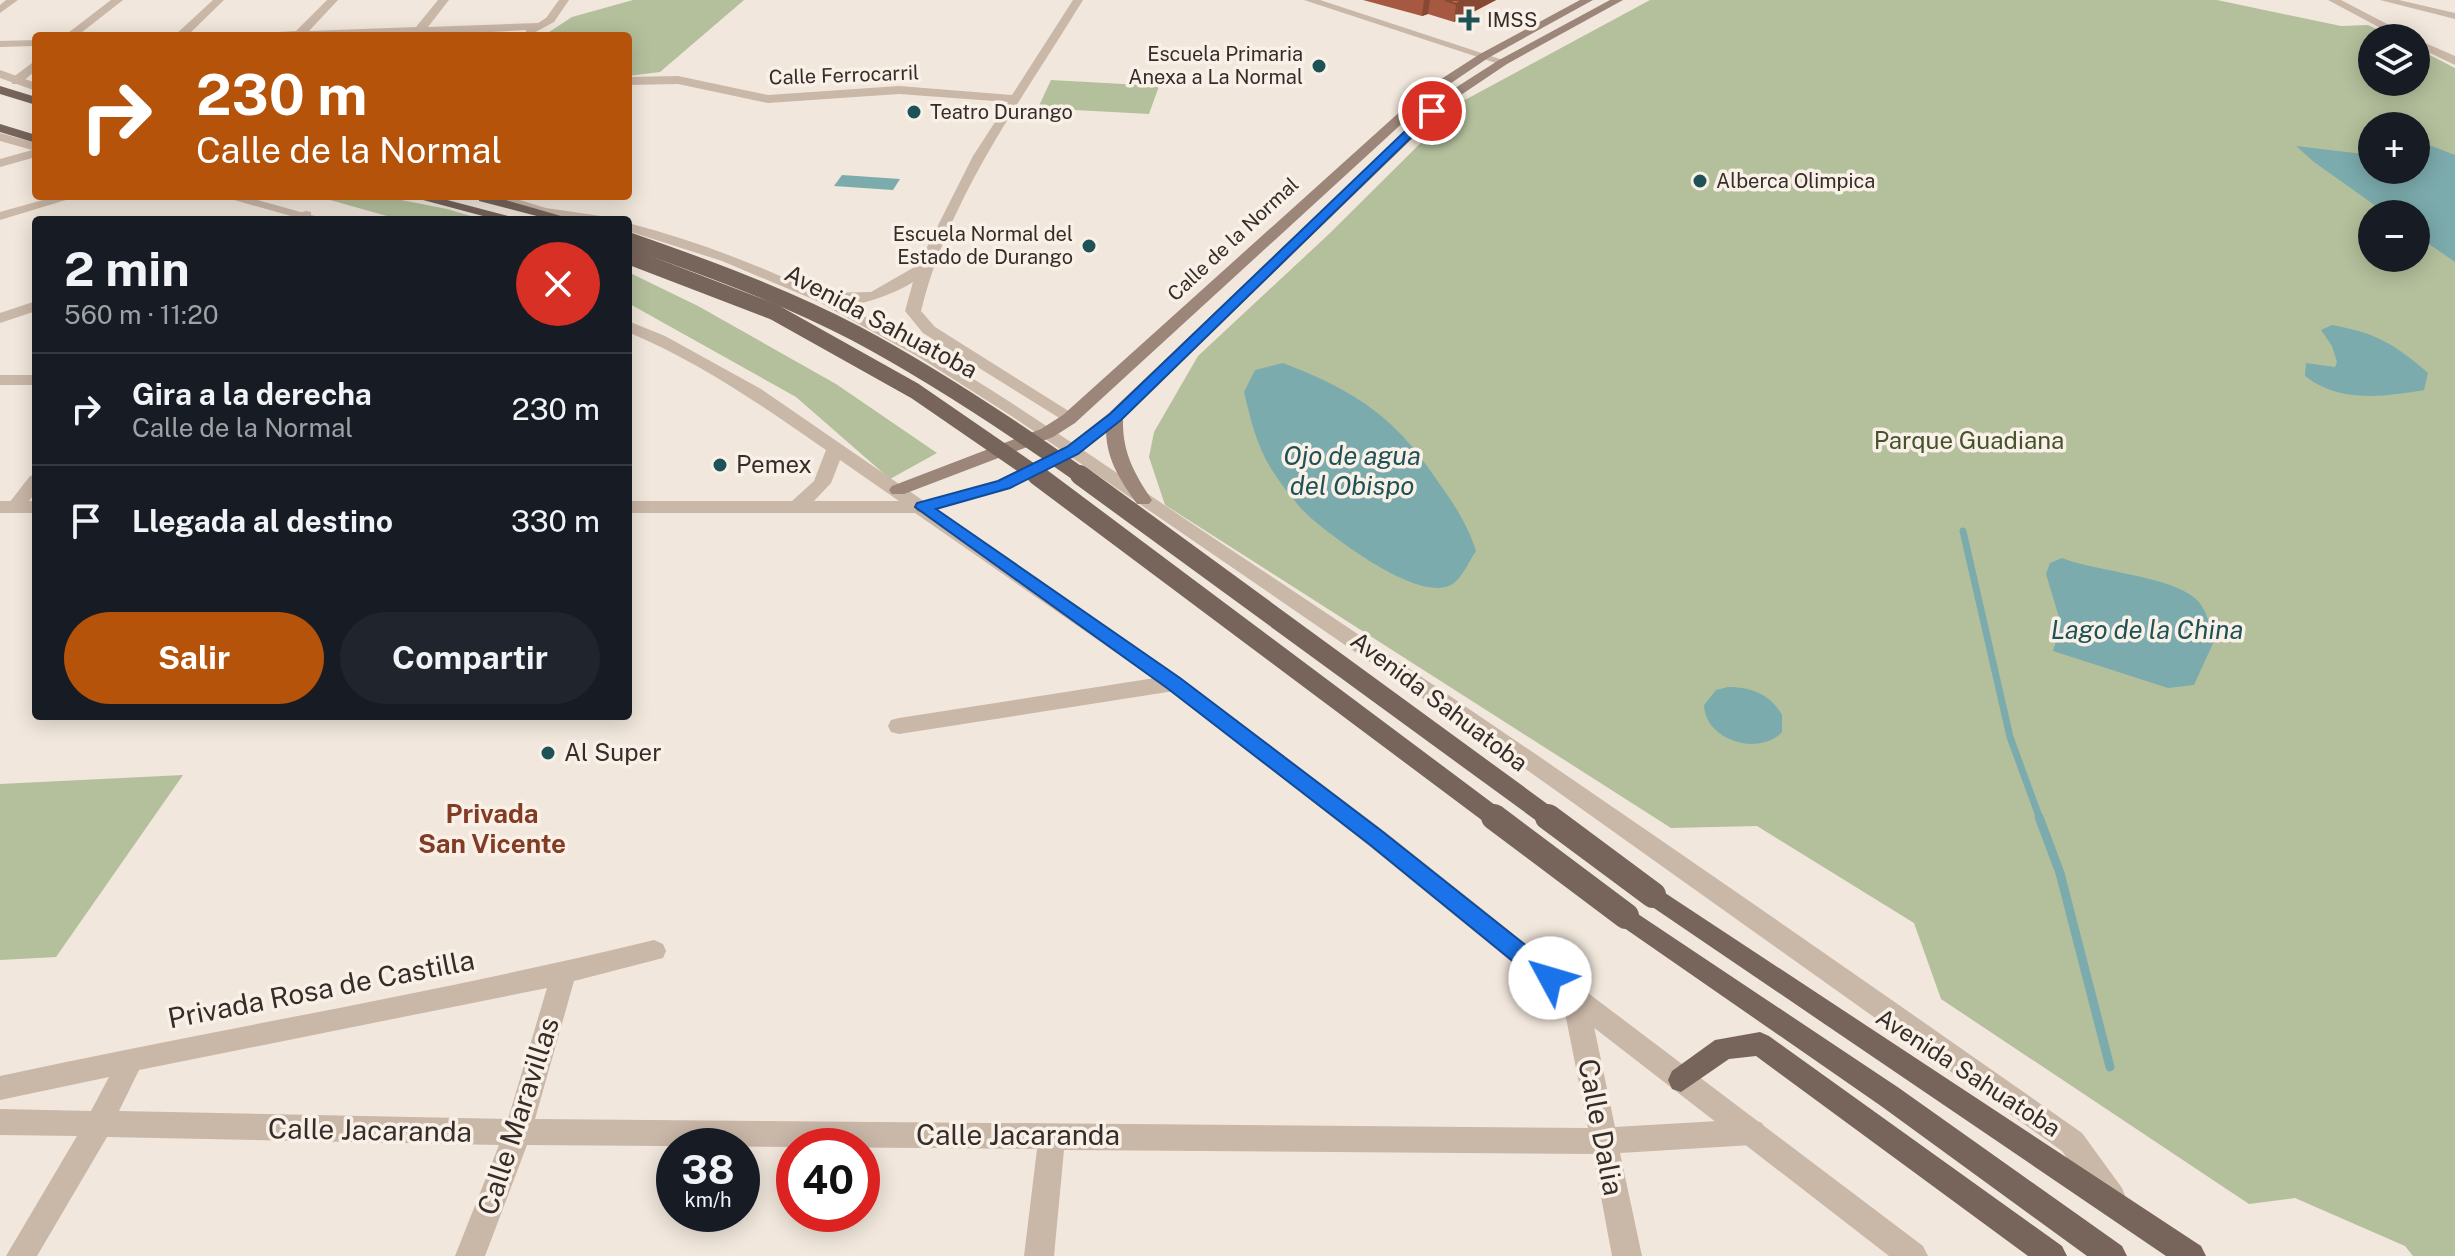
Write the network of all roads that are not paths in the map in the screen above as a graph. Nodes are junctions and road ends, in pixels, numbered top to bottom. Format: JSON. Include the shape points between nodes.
{"nodes":[{"id":1,"x":13,"y":0,"type":"edge"},
{"id":2,"x":118,"y":0,"type":"edge"},
{"id":3,"x":219,"y":0,"type":"edge"},
{"id":4,"x":333,"y":0,"type":"edge"},
{"id":5,"x":444,"y":0,"type":"edge"},
{"id":6,"x":564,"y":0,"type":"edge"},
{"id":7,"x":1078,"y":0,"type":"edge"},
{"id":8,"x":1309,"y":0,"type":"edge"},
{"id":9,"x":1588,"y":0,"type":"edge"},
{"id":10,"x":1618,"y":0,"type":"edge"},
{"id":11,"x":2333,"y":0,"type":"edge"},
{"id":12,"x":2385,"y":0,"type":"edge"},
{"id":13,"x":0,"y":10,"type":"edge"},
{"id":14,"x":2455,"y":16,"type":"edge"},
{"id":15,"x":2380,"y":24,"type":"edge"},
{"id":16,"x":538,"y":26,"type":"junction"},
{"id":17,"x":75,"y":32,"type":"edge"},
{"id":18,"x":184,"y":32,"type":"edge"},
{"id":19,"x":302,"y":32,"type":"edge"},
{"id":20,"x":417,"y":32,"type":"edge"},
{"id":21,"x":433,"y":32,"type":"edge"},
{"id":22,"x":530,"y":32,"type":"edge"},
{"id":23,"x":32,"y":43,"type":"edge"},
{"id":24,"x":0,"y":44,"type":"edge"},
{"id":25,"x":2430,"y":49,"type":"edge"},
{"id":26,"x":1484,"y":56,"type":"junction"},
{"id":27,"x":2455,"y":61,"type":"edge"},
{"id":28,"x":1503,"y":62,"type":"junction"},
{"id":29,"x":32,"y":67,"type":"edge"},
{"id":30,"x":0,"y":74,"type":"edge"},
{"id":31,"x":16,"y":81,"type":"junction"},
{"id":32,"x":632,"y":81,"type":"edge"},
{"id":33,"x":32,"y":86,"type":"edge"},
{"id":34,"x":0,"y":90,"type":"edge"},
{"id":35,"x":1015,"y":99,"type":"junction"},
{"id":36,"x":32,"y":100,"type":"edge"},
{"id":37,"x":0,"y":128,"type":"edge"},
{"id":38,"x":0,"y":137,"type":"edge"},
{"id":39,"x":32,"y":138,"type":"edge"},
{"id":40,"x":32,"y":146,"type":"edge"},
{"id":41,"x":32,"y":154,"type":"edge"},
{"id":42,"x":0,"y":163,"type":"edge"},
{"id":43,"x":58,"y":200,"type":"edge"},
{"id":44,"x":244,"y":200,"type":"edge"},
{"id":45,"x":432,"y":200,"type":"edge"},
{"id":46,"x":493,"y":200,"type":"edge"},
{"id":47,"x":505,"y":200,"type":"edge"},
{"id":48,"x":544,"y":212,"type":"junction"},
{"id":49,"x":306,"y":215,"type":"junction"},
{"id":50,"x":0,"y":216,"type":"edge"},
{"id":51,"x":301,"y":216,"type":"edge"},
{"id":52,"x":309,"y":216,"type":"edge"},
{"id":53,"x":499,"y":216,"type":"edge"},
{"id":54,"x":556,"y":216,"type":"edge"},
{"id":55,"x":572,"y":216,"type":"edge"},
{"id":56,"x":632,"y":228,"type":"edge"},
{"id":57,"x":632,"y":241,"type":"edge"},
{"id":58,"x":632,"y":258,"type":"edge"},
{"id":59,"x":924,"y":267,"type":"junction"},
{"id":60,"x":822,"y":298,"type":"junction"},
{"id":61,"x":32,"y":307,"type":"edge"},
{"id":62,"x":0,"y":318,"type":"edge"},
{"id":63,"x":632,"y":328,"type":"edge"},
{"id":64,"x":0,"y":380,"type":"edge"},
{"id":65,"x":32,"y":380,"type":"edge"},
{"id":66,"x":1086,"y":403,"type":"junction"},
{"id":67,"x":1115,"y":417,"type":"junction"},
{"id":68,"x":1069,"y":419,"type":"junction"},
{"id":69,"x":1047,"y":433,"type":"junction"},
{"id":70,"x":836,"y":448,"type":"junction"},
{"id":71,"x":1073,"y":450,"type":"junction"},
{"id":72,"x":32,"y":484,"type":"edge"},
{"id":73,"x":898,"y":490,"type":"junction"},
{"id":74,"x":1143,"y":500,"type":"junction"},
{"id":75,"x":799,"y":505,"type":"junction"},
{"id":76,"x":877,"y":505,"type":"junction"},
{"id":77,"x":7,"y":507,"type":"edge"},
{"id":78,"x":32,"y":507,"type":"edge"},
{"id":79,"x":632,"y":507,"type":"edge"},
{"id":80,"x":923,"y":507,"type":"junction"},
{"id":81,"x":1174,"y":683,"type":"junction"},
{"id":82,"x":899,"y":726,"type":"dead end"},
{"id":83,"x":654,"y":951,"type":"dead end"},
{"id":84,"x":564,"y":974,"type":"junction"},
{"id":85,"x":1575,"y":998,"type":"junction"},
{"id":86,"x":132,"y":1058,"type":"junction"},
{"id":87,"x":1681,"y":1080,"type":"junction"},
{"id":88,"x":0,"y":1088,"type":"edge"},
{"id":89,"x":0,"y":1122,"type":"edge"},
{"id":90,"x":98,"y":1126,"type":"junction"},
{"id":91,"x":518,"y":1132,"type":"junction"},
{"id":92,"x":1752,"y":1132,"type":"junction"},
{"id":93,"x":1052,"y":1135,"type":"junction"},
{"id":94,"x":1603,"y":1141,"type":"junction"},
{"id":95,"x":2117,"y":1204,"type":"junction"},
{"id":96,"x":21,"y":1256,"type":"edge"},
{"id":97,"x":470,"y":1256,"type":"edge"},
{"id":98,"x":1039,"y":1256,"type":"edge"},
{"id":99,"x":1627,"y":1256,"type":"edge"},
{"id":100,"x":1913,"y":1256,"type":"edge"},
{"id":101,"x":2052,"y":1256,"type":"edge"},
{"id":102,"x":2112,"y":1256,"type":"edge"},
{"id":103,"x":2191,"y":1256,"type":"edge"}],
"edges":[{"from":1,"to":13,"type":"street"},
{"from":2,"to":17,"type":"street"},
{"from":3,"to":18,"type":"street"},
{"from":4,"to":19,"type":"street"},
{"from":5,"to":20,"type":"street"},
{"from":6,"to":16,"type":"street","via":[[550,20]]},
{"from":7,"to":35,"type":"street"},
{"from":8,"to":26,"type":"street"},
{"from":9,"to":26,"type":"main road","name":"Calle de la Normal"},
{"from":10,"to":28,"type":"main road","name":"Calle de la Normal"},
{"from":11,"to":15,"type":"street"},
{"from":12,"to":14,"type":"street"},
{"from":16,"to":21,"type":"street"},
{"from":16,"to":22,"type":"street"},
{"from":23,"to":24,"type":"street"},
{"from":25,"to":27,"type":"street"},
{"from":26,"to":28,"type":"street"},
{"from":26,"to":66,"type":"main road","name":"Calle de la Normal","via":[[1428,93]]},
{"from":28,"to":67,"type":"main road","name":"Calle de la Normal","via":[[1432,111]]},
{"from":29,"to":31,"type":"street"},
{"from":30,"to":31,"type":"street"},
{"from":31,"to":33,"type":"street"},
{"from":32,"to":35,"type":"street","name":"Calle Ferrocarril","via":[[678,80],[768,99],[899,90]]},
{"from":34,"to":36,"type":"main road"},
{"from":35,"to":59,"type":"street"},
{"from":37,"to":39,"type":"main road"},
{"from":38,"to":40,"type":"street"},
{"from":41,"to":42,"type":"street"},
{"from":43,"to":50,"type":"street"},
{"from":44,"to":49,"type":"street"},
{"from":45,"to":53,"type":"main road"},
{"from":46,"to":48,"type":"main road"},
{"from":47,"to":48,"type":"street"},
{"from":48,"to":54,"type":"main road"},
{"from":48,"to":55,"type":"street"},
{"from":49,"to":51,"type":"street"},
{"from":49,"to":52,"type":"street"},
{"from":56,"to":60,"type":"street","via":[[714,253]]},
{"from":57,"to":95,"type":"main road","name":"Avenida Sahuatoba","bridge":true,"via":[[806,309],[934,377],[1264,607],[1653,895]]},
{"from":58,"to":102,"type":"main road","name":"Avenida Sahuatoba","bridge":true,"via":[[774,312],[915,391],[1046,481],[1626,916]]},
{"from":59,"to":60,"type":"street","via":[[875,298]]},
{"from":59,"to":68,"type":"street","via":[[914,304],[917,319]]},
{"from":60,"to":69,"type":"street","via":[[906,343]]},
{"from":61,"to":62,"type":"street"},
{"from":63,"to":70,"type":"street","via":[[755,393]]},
{"from":64,"to":65,"type":"street"},
{"from":66,"to":67,"type":"main road"},
{"from":66,"to":68,"type":"main road","name":"Calle de la Normal"},
{"from":67,"to":71,"type":"main road","name":"Calle de la Normal"},
{"from":67,"to":74,"type":"main road","via":[[1115,452]]},
{"from":68,"to":69,"type":"main road","name":"Calle de la Normal"},
{"from":69,"to":71,"type":"street"},
{"from":69,"to":73,"type":"main road","name":"Calle de la Normal"},
{"from":70,"to":73,"type":"street"},
{"from":70,"to":75,"type":"street","via":[[822,483]]},
{"from":71,"to":74,"type":"street"},
{"from":71,"to":80,"type":"main road","name":"Calle de la Normal","via":[[1004,485]]},
{"from":72,"to":77,"type":"street"},
{"from":73,"to":76,"type":"street"},
{"from":73,"to":80,"type":"street"},
{"from":74,"to":95,"type":"street","via":[[1367,648],[2072,1142]]},
{"from":75,"to":76,"type":"street"},
{"from":75,"to":79,"type":"street"},
{"from":76,"to":80,"type":"street"},
{"from":77,"to":78,"type":"street"},
{"from":80,"to":81,"type":"street"},
{"from":81,"to":82,"type":"street"},
{"from":81,"to":85,"type":"street"},
{"from":83,"to":84,"type":"street","name":"Privada Rosa de Castilla"},
{"from":84,"to":86,"type":"street","name":"Privada Rosa de Castilla"},
{"from":84,"to":91,"type":"street","name":"Calle Maravillas"},
{"from":85,"to":87,"type":"street"},
{"from":85,"to":94,"type":"street","name":"Calle Dalia"},
{"from":86,"to":88,"type":"street","name":"Privada Rosa de Castilla"},
{"from":86,"to":90,"type":"street"},
{"from":87,"to":92,"type":"street"},
{"from":87,"to":101,"type":"main road","via":[[1724,1048],[1760,1044]]},
{"from":89,"to":90,"type":"street","name":"Calle Jacaranda"},
{"from":90,"to":91,"type":"street","name":"Calle Jacaranda"},
{"from":90,"to":96,"type":"street"},
{"from":91,"to":93,"type":"street","name":"Calle Jacaranda"},
{"from":91,"to":97,"type":"street","name":"Calle Maravillas"},
{"from":92,"to":94,"type":"street","name":"Calle Jacaranda"},
{"from":92,"to":100,"type":"street"},
{"from":93,"to":94,"type":"street","name":"Calle Jacaranda"},
{"from":93,"to":98,"type":"street"},
{"from":94,"to":99,"type":"street","name":"Calle Dalia"},
{"from":95,"to":103,"type":"main road","name":"Avenida Sahuatoba"}]}
